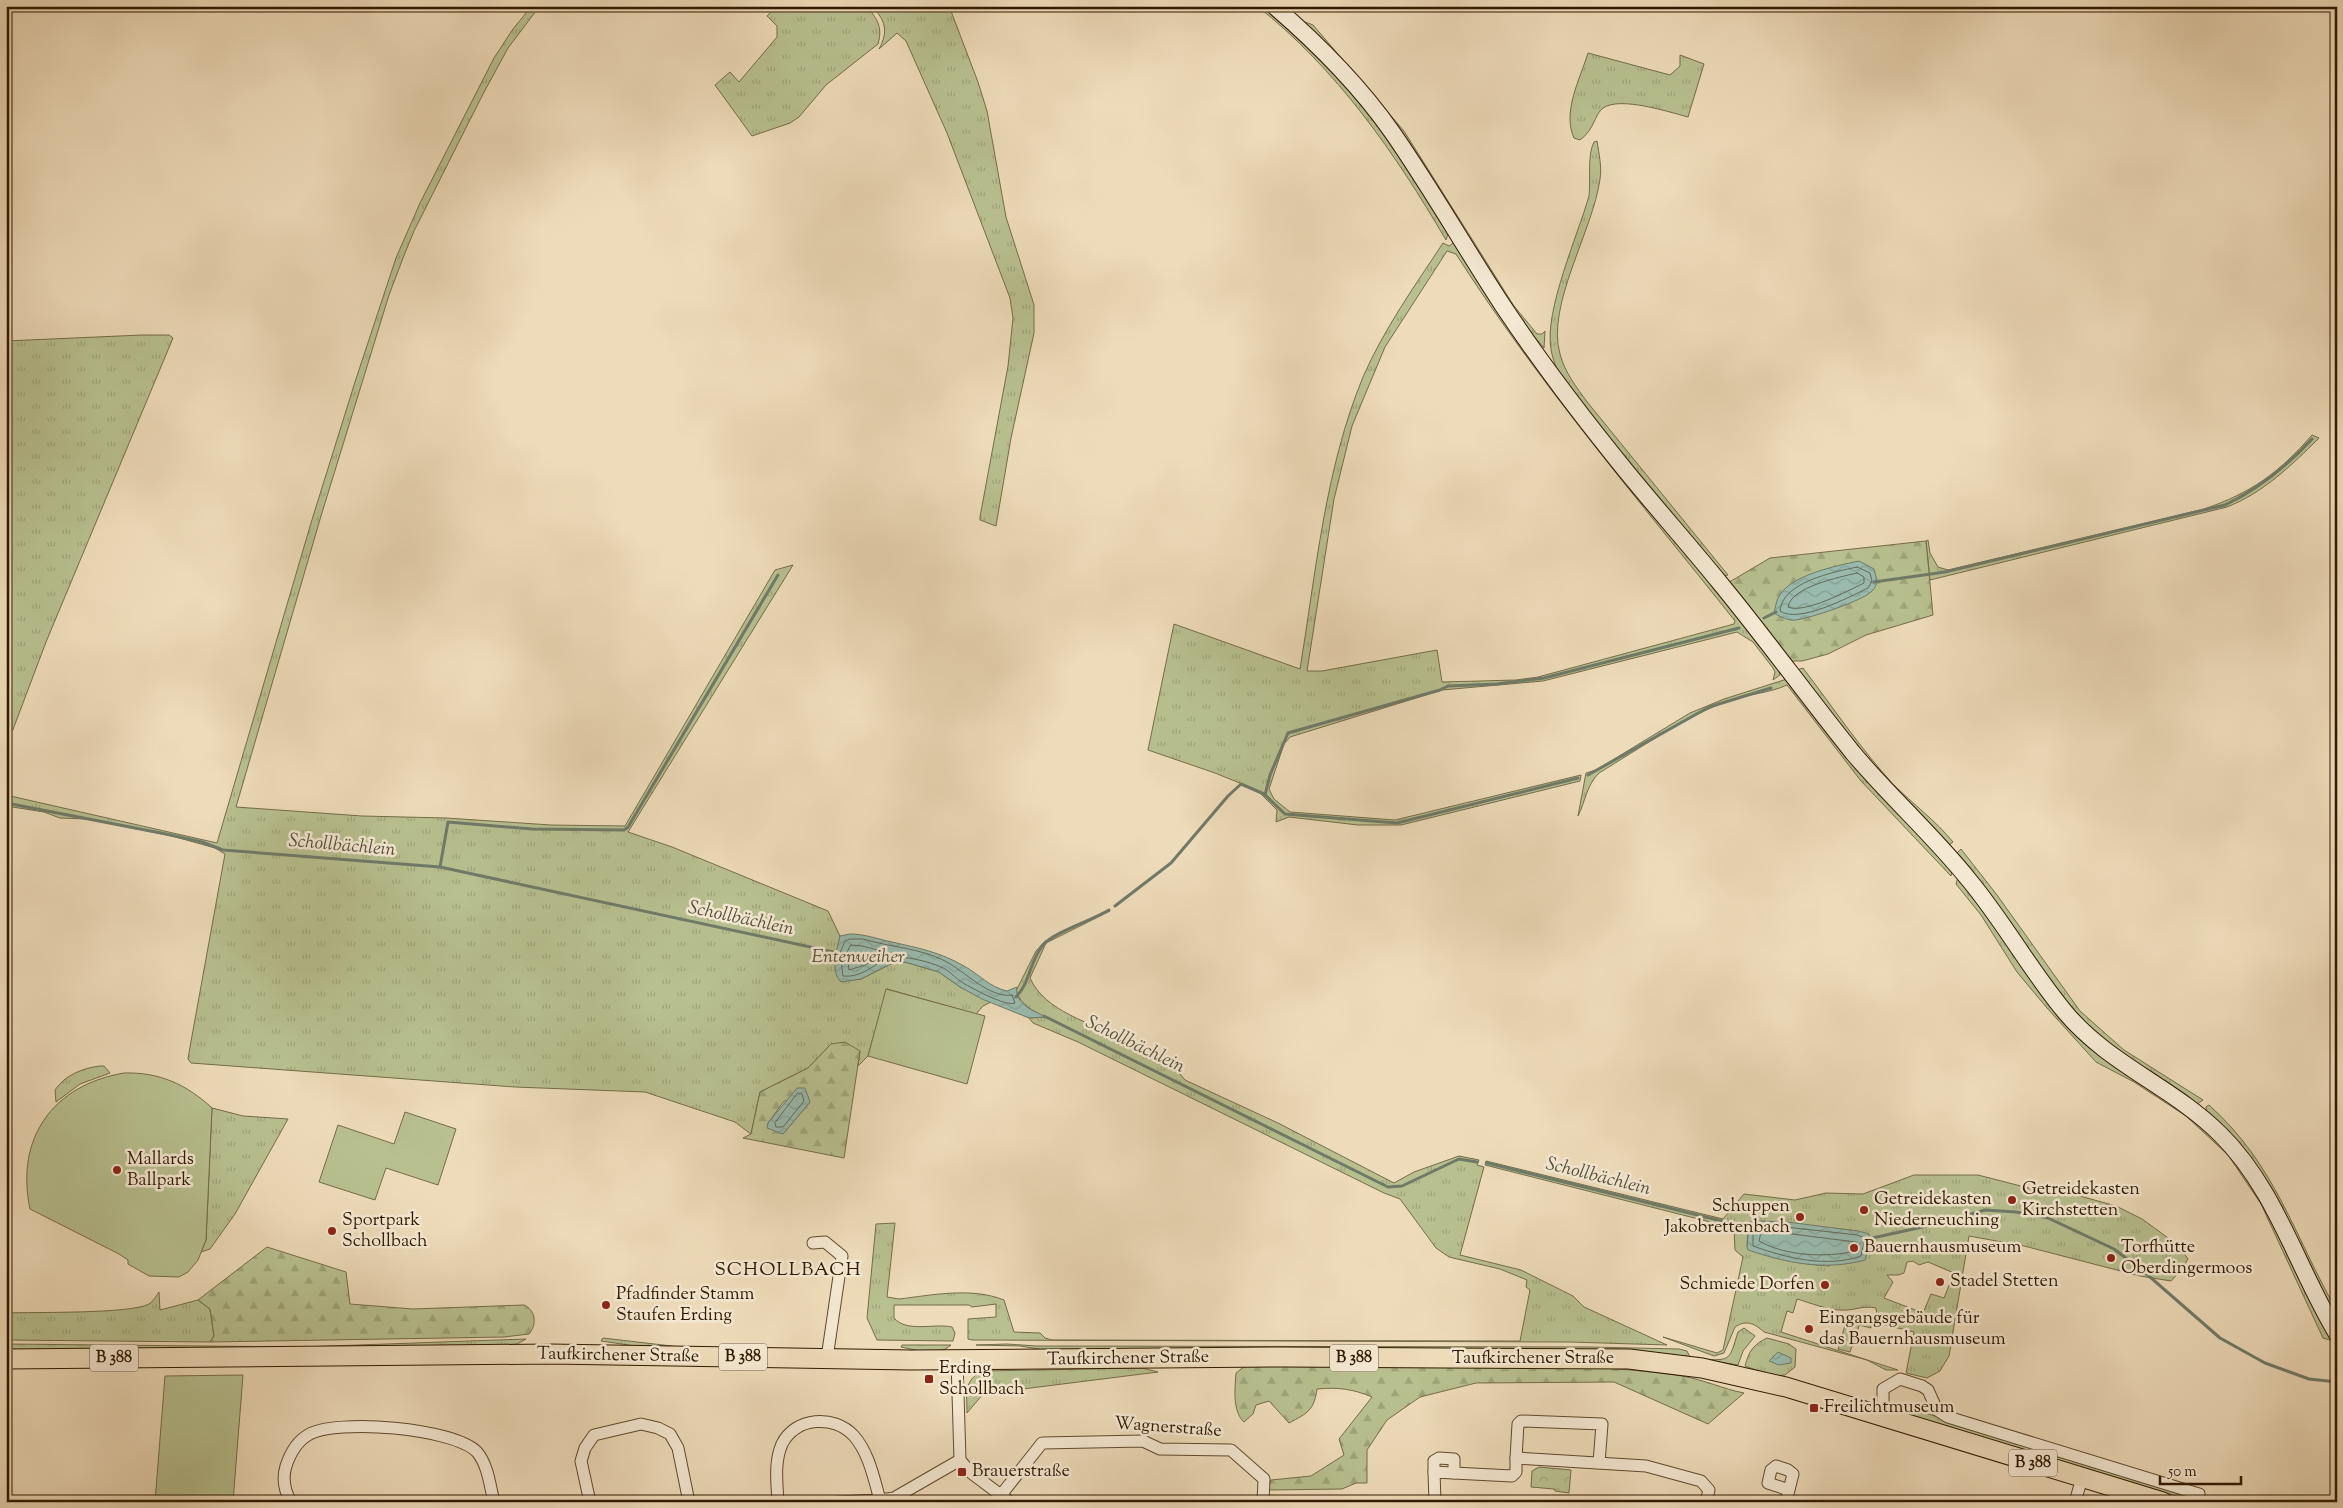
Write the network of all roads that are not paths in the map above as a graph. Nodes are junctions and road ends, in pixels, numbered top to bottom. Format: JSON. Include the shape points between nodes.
{"nodes":[{"id":1,"x":1274,"y":6,"type":"edge"},
{"id":2,"x":813,"y":1243,"type":"dead end"},
{"id":3,"x":2337,"y":1334,"type":"edge"},
{"id":4,"x":827,"y":1358,"type":"junction"},
{"id":5,"x":6,"y":1359,"type":"edge"},
{"id":6,"x":957,"y":1360,"type":"junction"},
{"id":7,"x":1883,"y":1416,"type":"junction"},
{"id":8,"x":1516,"y":1458,"type":"junction"},
{"id":9,"x":960,"y":1460,"type":"junction"},
{"id":10,"x":1599,"y":1463,"type":"junction"},
{"id":11,"x":2082,"y":1478,"type":"junction"},
{"id":12,"x":1006,"y":1498,"type":"edge"},
{"id":13,"x":880,"y":1500,"type":"junction"},
{"id":14,"x":895,"y":1500,"type":"edge"},
{"id":15,"x":291,"y":1502,"type":"edge"},
{"id":16,"x":494,"y":1502,"type":"edge"},
{"id":17,"x":590,"y":1502,"type":"edge"},
{"id":18,"x":689,"y":1502,"type":"edge"},
{"id":19,"x":778,"y":1502,"type":"edge"},
{"id":20,"x":838,"y":1502,"type":"edge"},
{"id":21,"x":1263,"y":1502,"type":"edge"},
{"id":22,"x":1435,"y":1502,"type":"edge"},
{"id":23,"x":1706,"y":1502,"type":"edge"},
{"id":24,"x":2075,"y":1502,"type":"edge"},
{"id":25,"x":2163,"y":1502,"type":"edge"},
{"id":26,"x":2198,"y":1502,"type":"edge"}],
"edges":[{"from":1,"to":3,"type":"main road","via":[[1306,34],[1376,112],[1506,310],[1580,413],[1852,750],[1970,881],[2067,1015],[2102,1048],[2190,1108],[2236,1151],[2275,1210],[2321,1308]]},
{"from":2,"to":4,"type":"street","via":[[825,1242],[842,1256]]},
{"from":4,"to":5,"type":"main road","name":"Taufkirchener Straße","number":"B 388","via":[[550,1354]]},
{"from":4,"to":6,"type":"main road","name":"Taufkirchener Straße","number":"B 388"},
{"from":6,"to":7,"type":"main road","name":"Taufkirchener Straße","number":"B 388","via":[[1264,1357],[1629,1359],[1697,1367],[1786,1386]]},
{"from":6,"to":9,"type":"street"},
{"from":7,"to":11,"type":"main road","name":"Taufkirchener Straße","number":"B 388"},
{"from":7,"to":26,"type":"street","via":[[1883,1389],[1900,1379],[1928,1390],[1937,1410],[1948,1417],[2199,1494]]},
{"from":8,"to":10,"type":"street"},
{"from":8,"to":10,"type":"street","via":[[1518,1424],[1521,1421],[1602,1424]]},
{"from":8,"to":22,"type":"street","via":[[1516,1472],[1512,1476],[1434,1472]]},
{"from":9,"to":12,"type":"street","via":[[970,1472]]},
{"from":9,"to":14,"type":"street"},
{"from":10,"to":23,"type":"street","via":[[1646,1466],[1701,1482],[1709,1490]]},
{"from":11,"to":24,"type":"street"},
{"from":11,"to":25,"type":"main road","name":"Taufkirchener Straße","number":"B 388"},
{"from":12,"to":21,"type":"street","name":"Wagnerstraße","via":[[1042,1443],[1143,1441],[1160,1449],[1231,1450],[1264,1479]]},
{"from":13,"to":14,"type":"street"},
{"from":13,"to":19,"type":"street","via":[[871,1467],[858,1440],[839,1426],[818,1420],[794,1429],[782,1446],[777,1465]]},
{"from":13,"to":20,"type":"street"},
{"from":15,"to":16,"type":"street","via":[[286,1492],[284,1472],[296,1446],[307,1435],[320,1430],[355,1426],[411,1430],[450,1438],[471,1447],[487,1473]]},
{"from":17,"to":18,"type":"street","via":[[580,1461],[589,1441],[594,1435],[641,1424],[665,1431],[675,1441]]}]}
